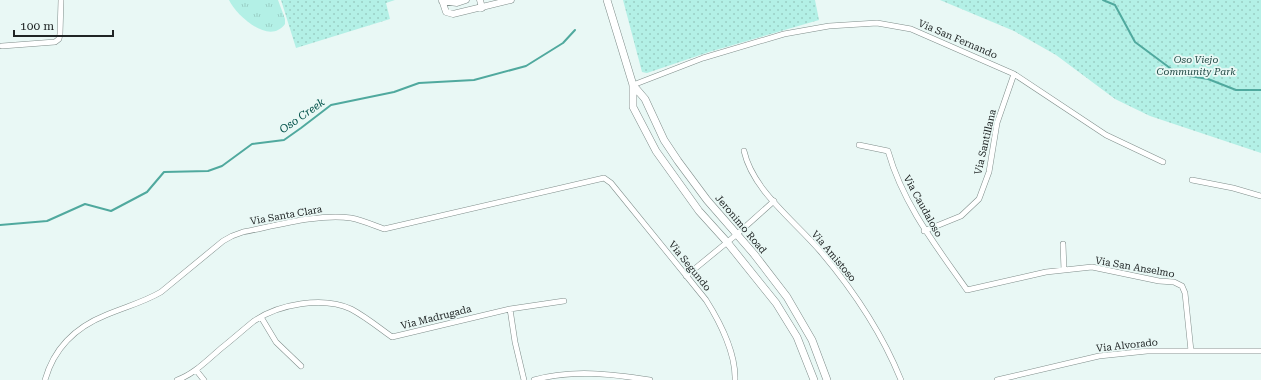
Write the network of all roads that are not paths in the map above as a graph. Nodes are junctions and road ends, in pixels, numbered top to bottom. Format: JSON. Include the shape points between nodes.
{"nodes":[{"id":1,"x":61,"y":0,"type":"edge"},
{"id":2,"x":442,"y":0,"type":"edge"},
{"id":3,"x":466,"y":0,"type":"edge"},
{"id":4,"x":480,"y":0,"type":"edge"},
{"id":5,"x":511,"y":0,"type":"edge"},
{"id":6,"x":607,"y":0,"type":"edge"},
{"id":7,"x":482,"y":8,"type":"junction"},
{"id":8,"x":2,"y":46,"type":"dead end"},
{"id":9,"x":1014,"y":74,"type":"junction"},
{"id":10,"x":633,"y":85,"type":"junction"},
{"id":11,"x":859,"y":145,"type":"dead end"},
{"id":12,"x":744,"y":151,"type":"dead end"},
{"id":13,"x":1163,"y":162,"type":"dead end"},
{"id":14,"x":604,"y":178,"type":"joint"},
{"id":15,"x":1192,"y":180,"type":"dead end"},
{"id":16,"x":1261,"y":196,"type":"edge"},
{"id":17,"x":774,"y":201,"type":"junction"},
{"id":18,"x":924,"y":231,"type":"junction"},
{"id":19,"x":736,"y":235,"type":"junction"},
{"id":20,"x":727,"y":242,"type":"junction"},
{"id":21,"x":1063,"y":244,"type":"dead end"},
{"id":22,"x":1064,"y":270,"type":"junction"},
{"id":23,"x":686,"y":276,"type":"junction"},
{"id":24,"x":967,"y":290,"type":"joint"},
{"id":25,"x":564,"y":301,"type":"dead end"},
{"id":26,"x":510,"y":309,"type":"junction"},
{"id":27,"x":261,"y":317,"type":"junction"},
{"id":28,"x":1191,"y":351,"type":"junction"},
{"id":29,"x":1261,"y":351,"type":"edge"},
{"id":30,"x":301,"y":366,"type":"dead end"},
{"id":31,"x":196,"y":370,"type":"junction"},
{"id":32,"x":45,"y":380,"type":"edge"},
{"id":33,"x":177,"y":380,"type":"edge"},
{"id":34,"x":204,"y":380,"type":"edge"},
{"id":35,"x":524,"y":380,"type":"edge"},
{"id":36,"x":534,"y":380,"type":"edge"},
{"id":37,"x":650,"y":380,"type":"edge"},
{"id":38,"x":735,"y":380,"type":"edge"},
{"id":39,"x":814,"y":380,"type":"edge"},
{"id":40,"x":827,"y":380,"type":"edge"},
{"id":41,"x":901,"y":380,"type":"edge"},
{"id":42,"x":997,"y":380,"type":"edge"}],
"edges":[{"from":1,"to":8,"type":"street","via":[[59,38],[55,42]]},
{"from":2,"to":3,"type":"street","via":[[457,3]]},
{"from":2,"to":7,"type":"street","via":[[449,14]]},
{"from":4,"to":7,"type":"street"},
{"from":5,"to":7,"type":"street"},
{"from":6,"to":10,"type":"main road","name":"Jeronimo Road"},
{"from":9,"to":10,"type":"street","name":"Via San Fernando","via":[[911,29],[877,23],[829,26],[784,34],[703,58]]},
{"from":9,"to":13,"type":"street","name":"Via San Fernando","via":[[1106,135]]},
{"from":9,"to":18,"type":"street","name":"Via Santillana","via":[[997,123],[990,172],[978,199],[961,216]]},
{"from":10,"to":19,"type":"main road","name":"Jeronimo Road","via":[[645,99],[664,140],[678,161]]},
{"from":10,"to":20,"type":"main road","name":"Jeronimo Road","via":[[633,107],[656,151],[699,211]]},
{"from":11,"to":18,"type":"street","name":"Via Caudaloso","via":[[888,151],[901,188]]},
{"from":12,"to":17,"type":"street","name":"Via Amistoso","via":[[751,172]]},
{"from":14,"to":23,"type":"street","name":"Via Segundo","via":[[611,183]]},
{"from":14,"to":32,"type":"street","name":"Via Santa Clara","via":[[384,228],[352,218],[326,217],[243,232],[222,241],[151,298],[86,324],[68,338],[57,352]]},
{"from":15,"to":16,"type":"street"},
{"from":17,"to":19,"type":"street"},
{"from":17,"to":41,"type":"street","name":"Via Amistoso","via":[[819,250],[869,315]]},
{"from":18,"to":24,"type":"street","name":"Via Caudaloso"},
{"from":19,"to":20,"type":"street"},
{"from":19,"to":40,"type":"main road","name":"Jeronimo Road","via":[[788,297],[812,340]]},
{"from":20,"to":23,"type":"street"},
{"from":20,"to":39,"type":"main road","name":"Jeronimo Road","via":[[776,303],[796,337]]},
{"from":21,"to":22,"type":"street"},
{"from":22,"to":24,"type":"street","name":"Via San Anselmo"},
{"from":22,"to":28,"type":"street","name":"Via San Anselmo","via":[[1092,268],[1174,282],[1182,286],[1185,293]]},
{"from":23,"to":38,"type":"street","name":"Via Segundo","via":[[706,300],[718,320],[726,339]]},
{"from":25,"to":26,"type":"street","name":"Via Madrugada"},
{"from":26,"to":27,"type":"street","name":"Via Madrugada","via":[[392,336],[365,317],[336,304],[291,305]]},
{"from":26,"to":35,"type":"street"},
{"from":27,"to":30,"type":"street","via":[[276,342]]},
{"from":27,"to":31,"type":"street","name":"Via Madrugada"},
{"from":28,"to":29,"type":"street","name":"Via Alvorado"},
{"from":28,"to":42,"type":"street","name":"Via Alvorado","via":[[1147,350],[1099,356]]},
{"from":31,"to":33,"type":"street","name":"Via Madrugada"},
{"from":31,"to":34,"type":"street"},
{"from":36,"to":37,"type":"street","via":[[581,373]]}]}
